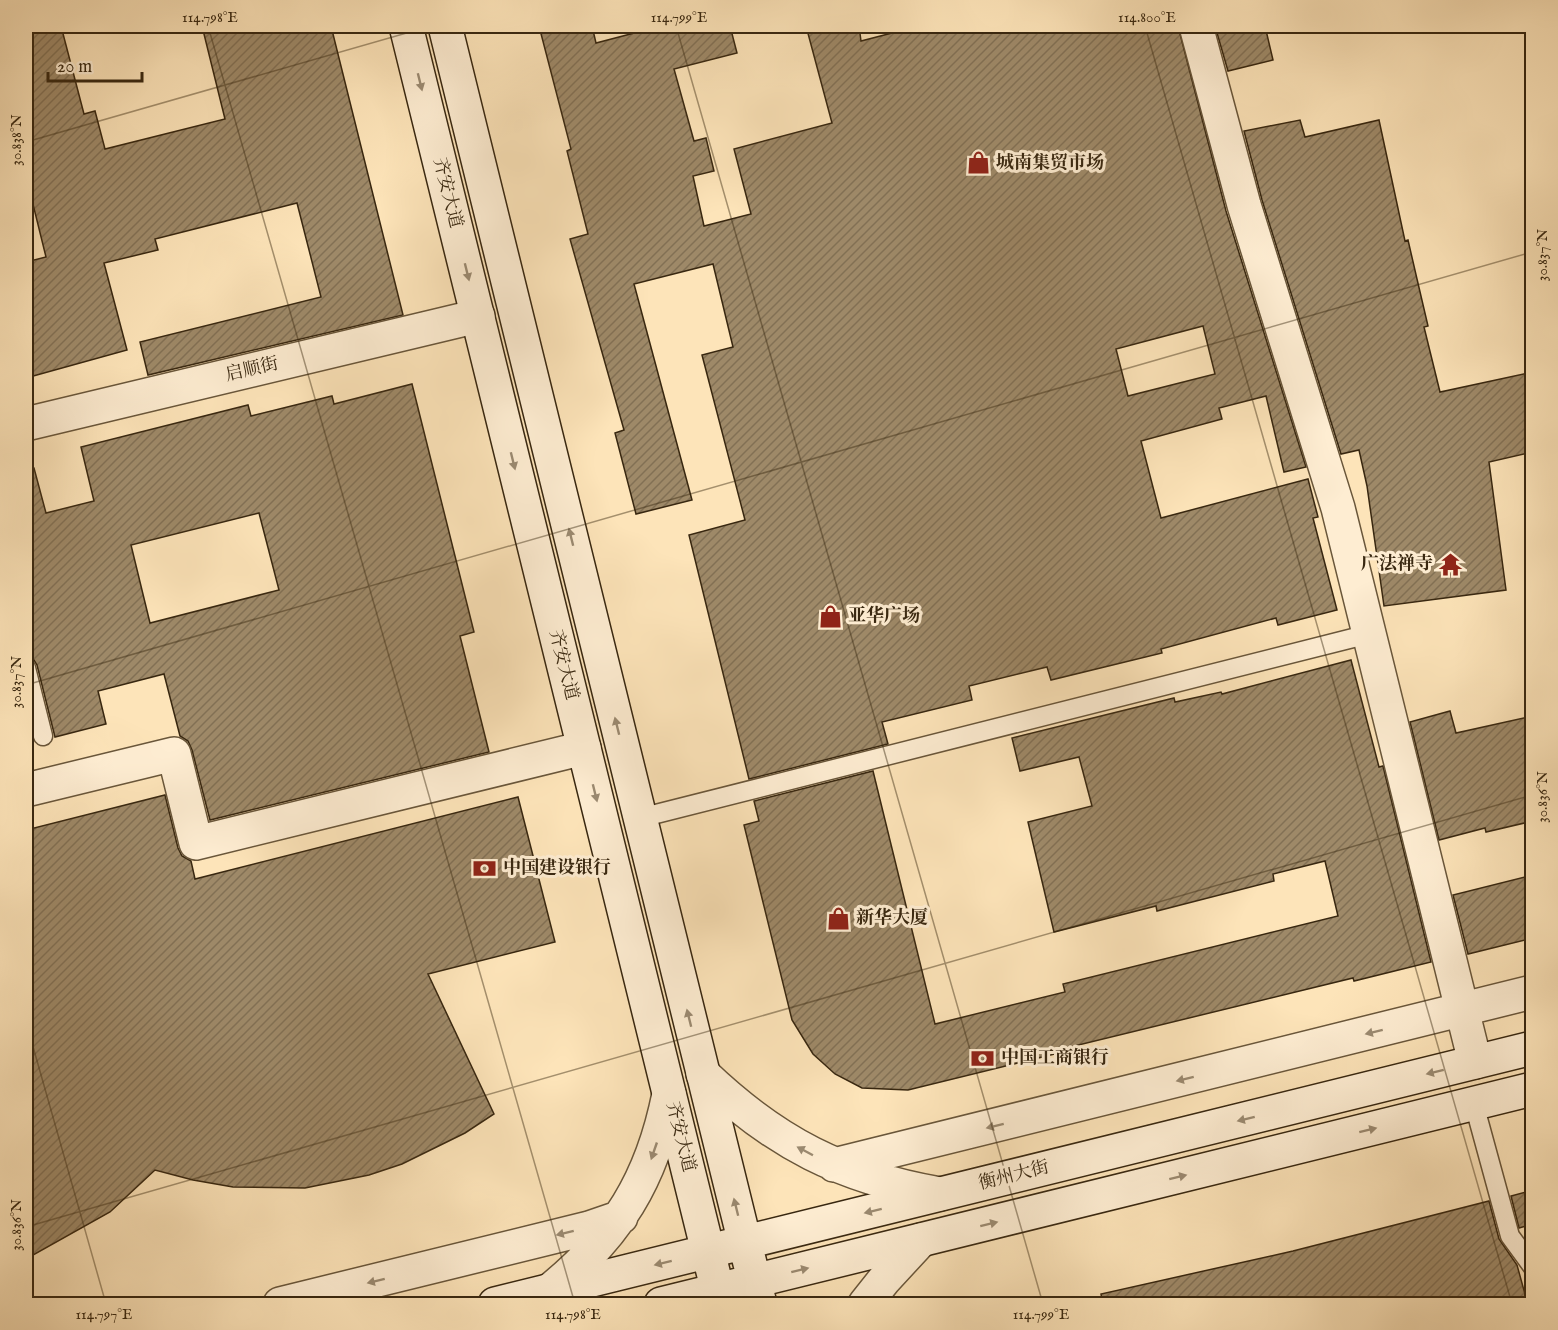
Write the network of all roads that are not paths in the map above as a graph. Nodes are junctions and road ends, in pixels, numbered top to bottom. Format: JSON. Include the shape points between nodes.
{"nodes":[{"id":1,"x":406,"y":26,"type":"edge"},
{"id":2,"x":445,"y":26,"type":"edge"},
{"id":3,"x":1196,"y":26,"type":"edge"},
{"id":4,"x":478,"y":316,"type":"junction"},
{"id":5,"x":26,"y":424,"type":"edge"},
{"id":6,"x":1369,"y":634,"type":"junction"},
{"id":7,"x":26,"y":668,"type":"edge"},
{"id":8,"x":43,"y":736,"type":"dead end"},
{"id":9,"x":584,"y":748,"type":"junction"},
{"id":10,"x":26,"y":790,"type":"edge"},
{"id":11,"x":640,"y":818,"type":"junction"},
{"id":12,"x":1533,"y":992,"type":"edge"},
{"id":13,"x":1462,"y":1010,"type":"junction"},
{"id":14,"x":1533,"y":1048,"type":"edge"},
{"id":15,"x":1475,"y":1062,"type":"junction"},
{"id":16,"x":703,"y":1074,"type":"junction"},
{"id":17,"x":1533,"y":1089,"type":"edge"},
{"id":18,"x":669,"y":1094,"type":"junction"},
{"id":19,"x":1474,"y":1104,"type":"junction"},
{"id":20,"x":834,"y":1165,"type":"junction"},
{"id":21,"x":940,"y":1194,"type":"junction"},
{"id":22,"x":621,"y":1217,"type":"junction"},
{"id":23,"x":921,"y":1240,"type":"junction"},
{"id":24,"x":745,"y":1243,"type":"junction"},
{"id":25,"x":708,"y":1252,"type":"junction"},
{"id":26,"x":1533,"y":1266,"type":"edge"},
{"id":27,"x":549,"y":1291,"type":"junction"},
{"id":28,"x":757,"y":1293,"type":"edge"},
{"id":29,"x":720,"y":1298,"type":"edge"},
{"id":30,"x":280,"y":1305,"type":"edge"},
{"id":31,"x":495,"y":1305,"type":"edge"},
{"id":32,"x":662,"y":1305,"type":"edge"},
{"id":33,"x":865,"y":1305,"type":"edge"}],
"edges":[{"from":1,"to":4,"type":"main road","name":"齐安大道","one_way":true},
{"from":11,"to":2,"type":"main road","name":"齐安大道","one_way":true},
{"from":3,"to":6,"type":"main road","via":[[1244,205],[1338,508]]},
{"from":4,"to":5,"type":"main road","name":"启顺街"},
{"from":4,"to":9,"type":"main road","name":"齐安大道","one_way":true},
{"from":6,"to":11,"type":"lane"},
{"from":6,"to":13,"type":"main road"},
{"from":7,"to":8,"type":"lane"},
{"from":9,"to":10,"type":"main road","via":[[196,843],[174,754]]},
{"from":9,"to":18,"type":"main road","name":"齐安大道","one_way":true},
{"from":16,"to":11,"type":"main road","name":"齐安大道","one_way":true},
{"from":12,"to":13,"type":"main road"},
{"from":13,"to":15,"type":"main road"},
{"from":13,"to":20,"type":"main road","one_way":true},
{"from":14,"to":15,"type":"main road","name":"衡州大街"},
{"from":15,"to":21,"type":"main road","name":"衡州大街","one_way":true},
{"from":20,"to":16,"type":"main road","one_way":true,"via":[[765,1127]]},
{"from":24,"to":16,"type":"main road","name":"齐安大道","one_way":true},
{"from":17,"to":19,"type":"main road"},
{"from":18,"to":22,"type":"main road","one_way":true,"via":[[653,1157]]},
{"from":18,"to":25,"type":"main road","name":"齐安大道"},
{"from":23,"to":19,"type":"main road","one_way":true},
{"from":19,"to":26,"type":"lane","via":[[1510,1236]]},
{"from":20,"to":21,"type":"main road","via":[[904,1188]]},
{"from":21,"to":24,"type":"main road","name":"衡州大街","one_way":true},
{"from":22,"to":27,"type":"main road","via":[[576,1269]]},
{"from":22,"to":30,"type":"main road","one_way":true},
{"from":28,"to":23,"type":"main road","one_way":true},
{"from":23,"to":33,"type":"main road"},
{"from":24,"to":25,"type":"main road","name":"衡州大街"},
{"from":24,"to":28,"type":"main road","name":"齐安大道"},
{"from":25,"to":27,"type":"main road","name":"衡州大街","one_way":true},
{"from":25,"to":29,"type":"main road","name":"齐安大道"},
{"from":27,"to":31,"type":"main road","name":"衡州大街"},
{"from":28,"to":29,"type":"main road"},
{"from":29,"to":32,"type":"main road"}]}
